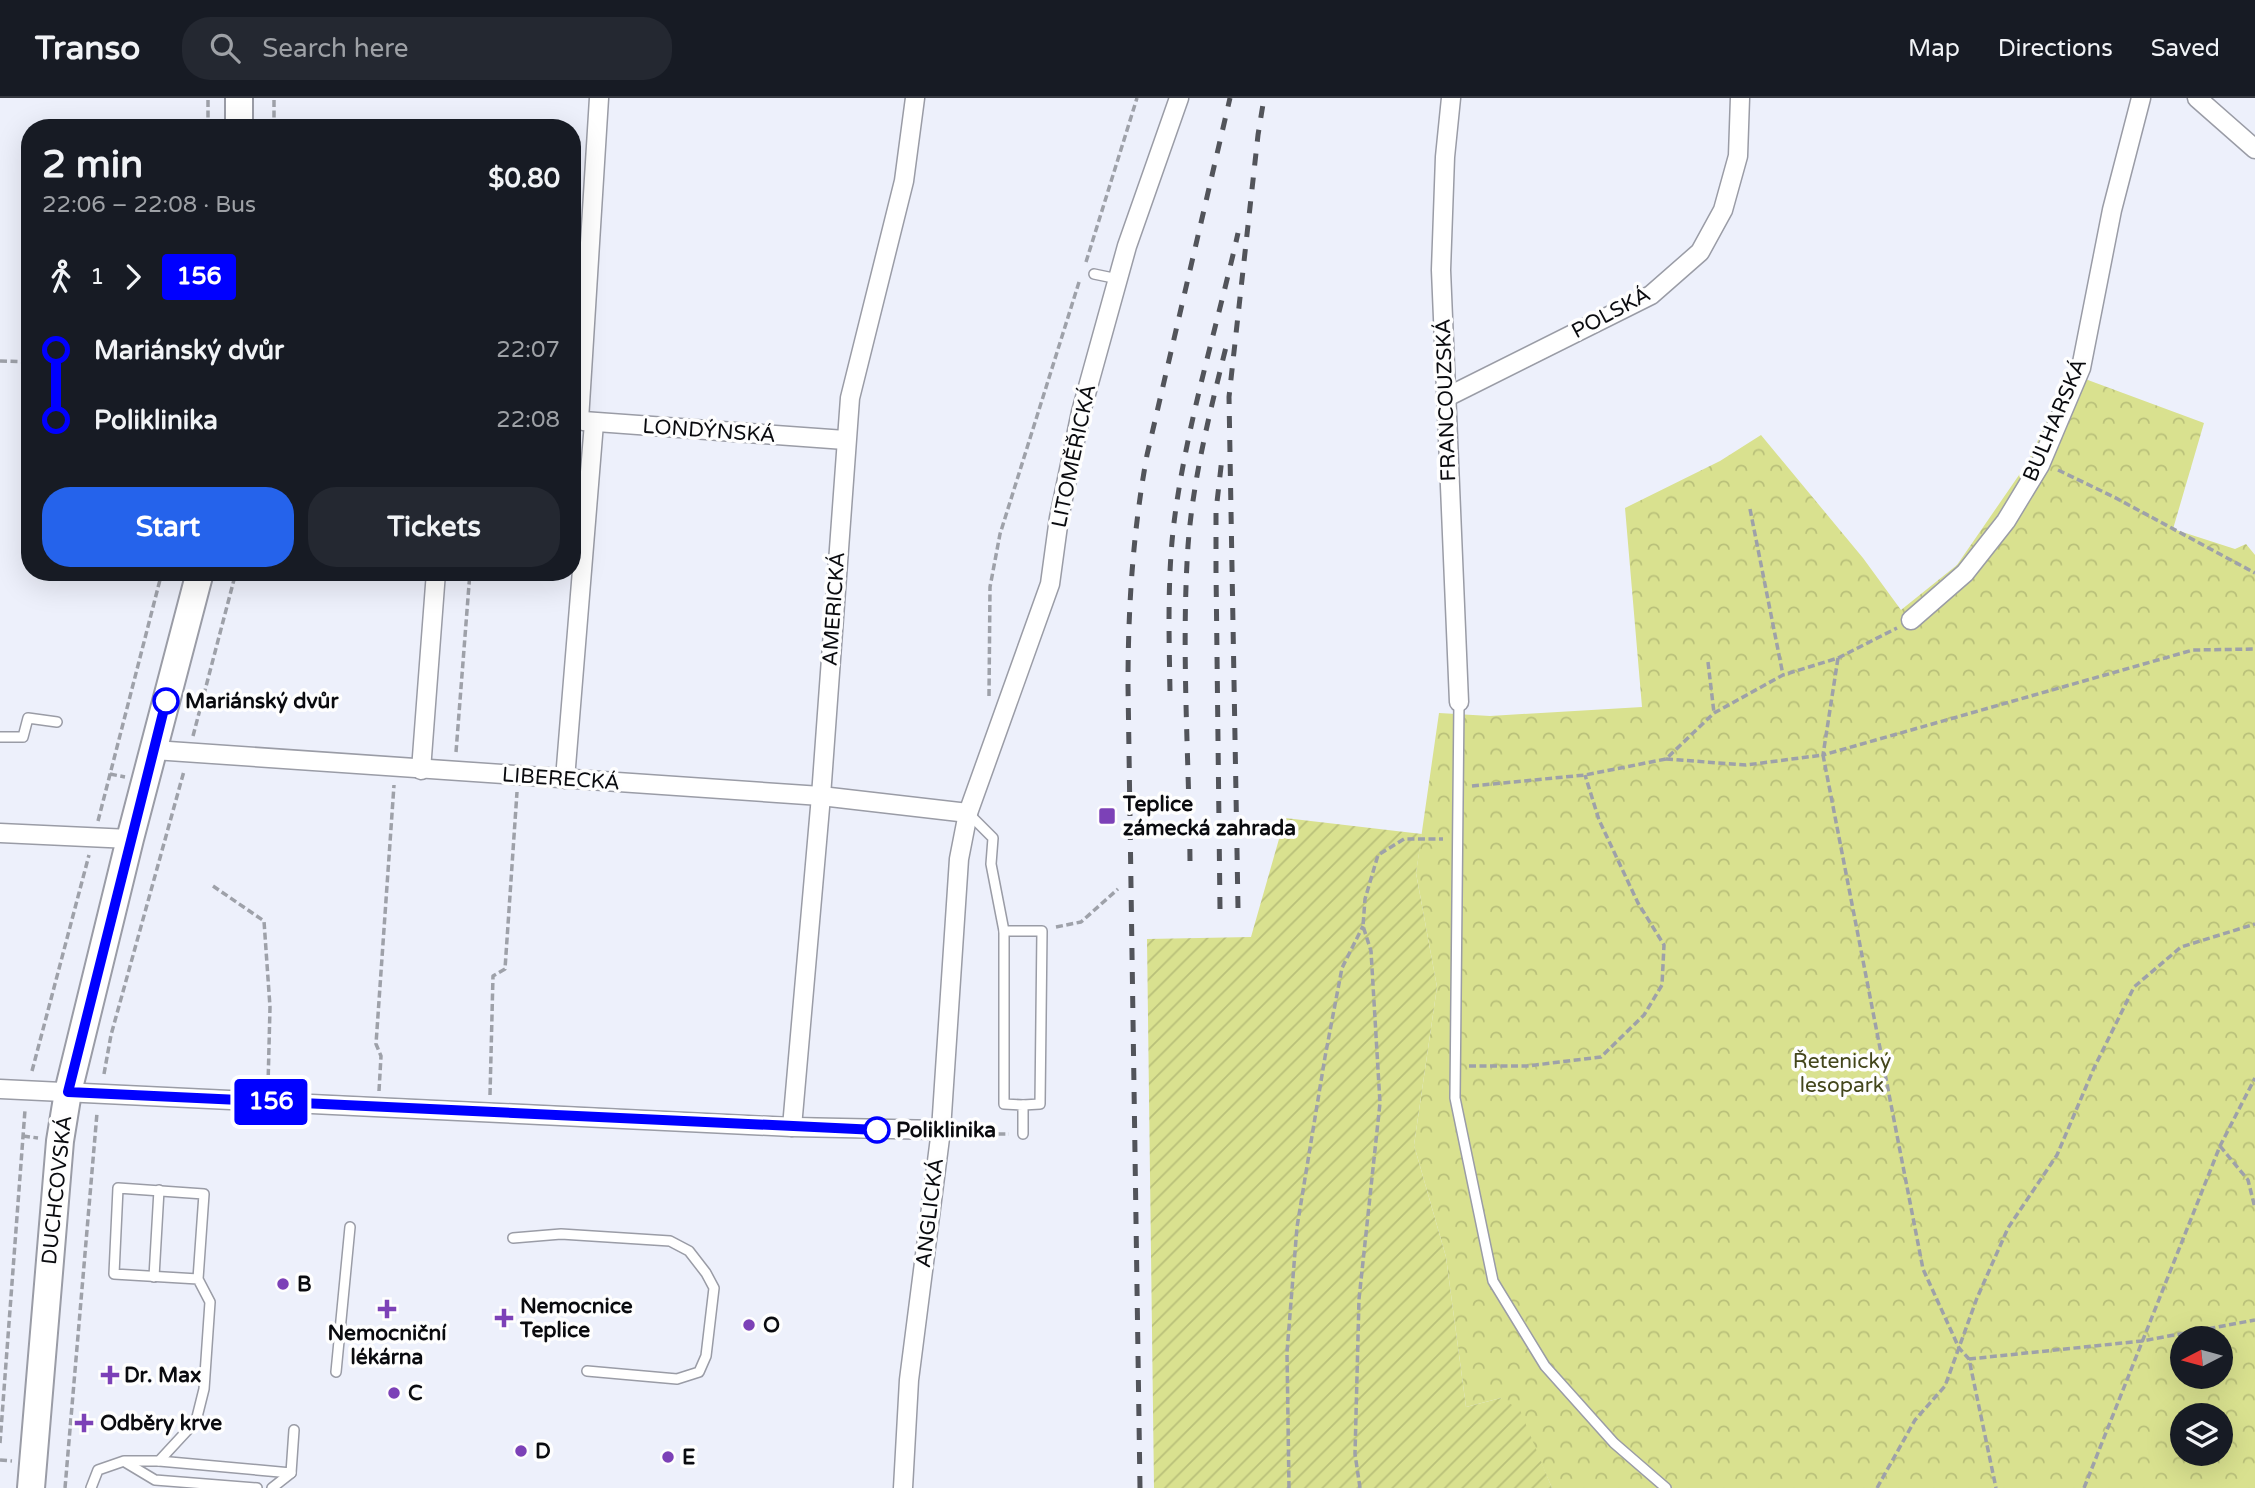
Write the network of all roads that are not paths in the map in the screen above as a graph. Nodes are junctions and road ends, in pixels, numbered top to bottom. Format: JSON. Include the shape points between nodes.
{"nodes":[{"id":1,"x":239,"y":98,"type":"edge"},
{"id":2,"x":599,"y":98,"type":"edge"},
{"id":3,"x":915,"y":98,"type":"edge"},
{"id":4,"x":1179,"y":98,"type":"edge"},
{"id":5,"x":1451,"y":98,"type":"edge"},
{"id":6,"x":1740,"y":98,"type":"edge"},
{"id":7,"x":2141,"y":98,"type":"edge"},
{"id":8,"x":2197,"y":98,"type":"edge"},
{"id":9,"x":239,"y":119,"type":"edge"},
{"id":10,"x":2255,"y":149,"type":"edge"},
{"id":11,"x":1094,"y":274,"type":"dead end"},
{"id":12,"x":1118,"y":279,"type":"junction"},
{"id":13,"x":1445,"y":398,"type":"junction"},
{"id":14,"x":582,"y":421,"type":"edge"},
{"id":15,"x":845,"y":440,"type":"junction"},
{"id":16,"x":581,"y":442,"type":"edge"},
{"id":17,"x":198,"y":581,"type":"edge"},
{"id":18,"x":435,"y":581,"type":"edge"},
{"id":19,"x":574,"y":581,"type":"edge"},
{"id":20,"x":1911,"y":620,"type":"road end"},
{"id":21,"x":1459,"y":702,"type":"joint"},
{"id":22,"x":57,"y":722,"type":"dead end"},
{"id":23,"x":0,"y":737,"type":"edge"},
{"id":24,"x":154,"y":750,"type":"junction"},
{"id":25,"x":421,"y":770,"type":"junction"},
{"id":26,"x":565,"y":779,"type":"junction"},
{"id":27,"x":821,"y":796,"type":"junction"},
{"id":28,"x":968,"y":813,"type":"junction"},
{"id":29,"x":0,"y":833,"type":"edge"},
{"id":30,"x":130,"y":839,"type":"junction"},
{"id":31,"x":1004,"y":931,"type":"junction"},
{"id":32,"x":0,"y":1089,"type":"edge"},
{"id":33,"x":68,"y":1092,"type":"junction"},
{"id":34,"x":1023,"y":1105,"type":"junction"},
{"id":35,"x":792,"y":1127,"type":"junction"},
{"id":36,"x":941,"y":1130,"type":"junction"},
{"id":37,"x":1023,"y":1134,"type":"road end"},
{"id":38,"x":159,"y":1190,"type":"junction"},
{"id":39,"x":350,"y":1227,"type":"dead end"},
{"id":40,"x":513,"y":1238,"type":"dead end"},
{"id":41,"x":153,"y":1277,"type":"junction"},
{"id":42,"x":198,"y":1279,"type":"junction"},
{"id":43,"x":587,"y":1371,"type":"dead end"},
{"id":44,"x":335,"y":1372,"type":"dead end"},
{"id":45,"x":294,"y":1430,"type":"dead end"},
{"id":46,"x":124,"y":1461,"type":"junction"},
{"id":47,"x":159,"y":1461,"type":"junction"},
{"id":48,"x":291,"y":1472,"type":"junction"},
{"id":49,"x":31,"y":1488,"type":"edge"},
{"id":50,"x":91,"y":1488,"type":"edge"},
{"id":51,"x":257,"y":1488,"type":"edge"},
{"id":52,"x":272,"y":1488,"type":"edge"},
{"id":53,"x":903,"y":1488,"type":"edge"},
{"id":54,"x":1666,"y":1488,"type":"edge"}],
"edges":[{"from":1,"to":9,"type":"street"},
{"from":2,"to":14,"type":"street"},
{"from":3,"to":15,"type":"street","name":"AMERICKÁ","via":[[904,181],[850,398]]},
{"from":4,"to":12,"type":"street","name":"LITOMĚŘICKÁ"},
{"from":5,"to":13,"type":"street","name":"FRANCOUZSKÁ","via":[[1441,270]]},
{"from":6,"to":13,"type":"street","name":"POLSKÁ","via":[[1738,156],[1723,210],[1700,252],[1651,295]]},
{"from":7,"to":20,"type":"street","name":"BULHARSKÁ","via":[[2112,210],[2081,368],[2040,465],[2006,521],[1965,573]]},
{"from":8,"to":10,"type":"street"},
{"from":11,"to":12,"type":"lane"},
{"from":12,"to":28,"type":"street","name":"LITOMĚŘICKÁ","via":[[1081,412],[1050,584]]},
{"from":13,"to":21,"type":"street","name":"FRANCOUZSKÁ"},
{"from":14,"to":15,"type":"street","name":"LONDÝNSKÁ"},
{"from":14,"to":16,"type":"street"},
{"from":15,"to":27,"type":"street","name":"AMERICKÁ"},
{"from":17,"to":24,"type":"street","name":"DUCHCOVSKÁ"},
{"from":18,"to":25,"type":"street"},
{"from":19,"to":26,"type":"street"},
{"from":21,"to":54,"type":"lane","via":[[1455,1098],[1493,1281],[1545,1366],[1614,1443]]},
{"from":22,"to":23,"type":"lane","via":[[28,718],[23,737]]},
{"from":24,"to":25,"type":"street","name":"LIBERECKÁ"},
{"from":24,"to":30,"type":"street","name":"DUCHCOVSKÁ"},
{"from":25,"to":26,"type":"street","name":"LIBERECKÁ"},
{"from":26,"to":27,"type":"street","name":"LIBERECKÁ"},
{"from":27,"to":28,"type":"street","name":"LIBERECKÁ"},
{"from":27,"to":35,"type":"street","name":"AMERICKÁ"},
{"from":28,"to":31,"type":"lane","via":[[993,838],[991,864]]},
{"from":28,"to":36,"type":"street","name":"ANGLICKÁ","via":[[959,859]]},
{"from":29,"to":30,"type":"street"},
{"from":30,"to":33,"type":"street","name":"DUCHCOVSKÁ"},
{"from":31,"to":34,"type":"lane","via":[[1004,1104]]},
{"from":31,"to":34,"type":"lane","via":[[1042,931],[1040,1104]]},
{"from":32,"to":33,"type":"street"},
{"from":33,"to":35,"type":"street"},
{"from":33,"to":49,"type":"street","name":"DUCHCOVSKÁ"},
{"from":34,"to":37,"type":"lane"},
{"from":35,"to":36,"type":"street"},
{"from":36,"to":53,"type":"street","name":"ANGLICKÁ","via":[[909,1380]]},
{"from":38,"to":41,"type":"lane"},
{"from":38,"to":41,"type":"lane","via":[[118,1188],[114,1275]]},
{"from":38,"to":42,"type":"lane","via":[[204,1194]]},
{"from":39,"to":44,"type":"lane"},
{"from":40,"to":43,"type":"lane","via":[[561,1234],[670,1241],[689,1251],[706,1273],[713,1288],[706,1356],[699,1372],[677,1379]]},
{"from":41,"to":42,"type":"lane"},
{"from":42,"to":47,"type":"lane","via":[[210,1301],[204,1389],[196,1421]]},
{"from":45,"to":48,"type":"lane"},
{"from":46,"to":47,"type":"lane"},
{"from":46,"to":50,"type":"lane","via":[[98,1470]]},
{"from":46,"to":51,"type":"lane","via":[[155,1480]]},
{"from":47,"to":48,"type":"lane"},
{"from":48,"to":52,"type":"lane"}]}
